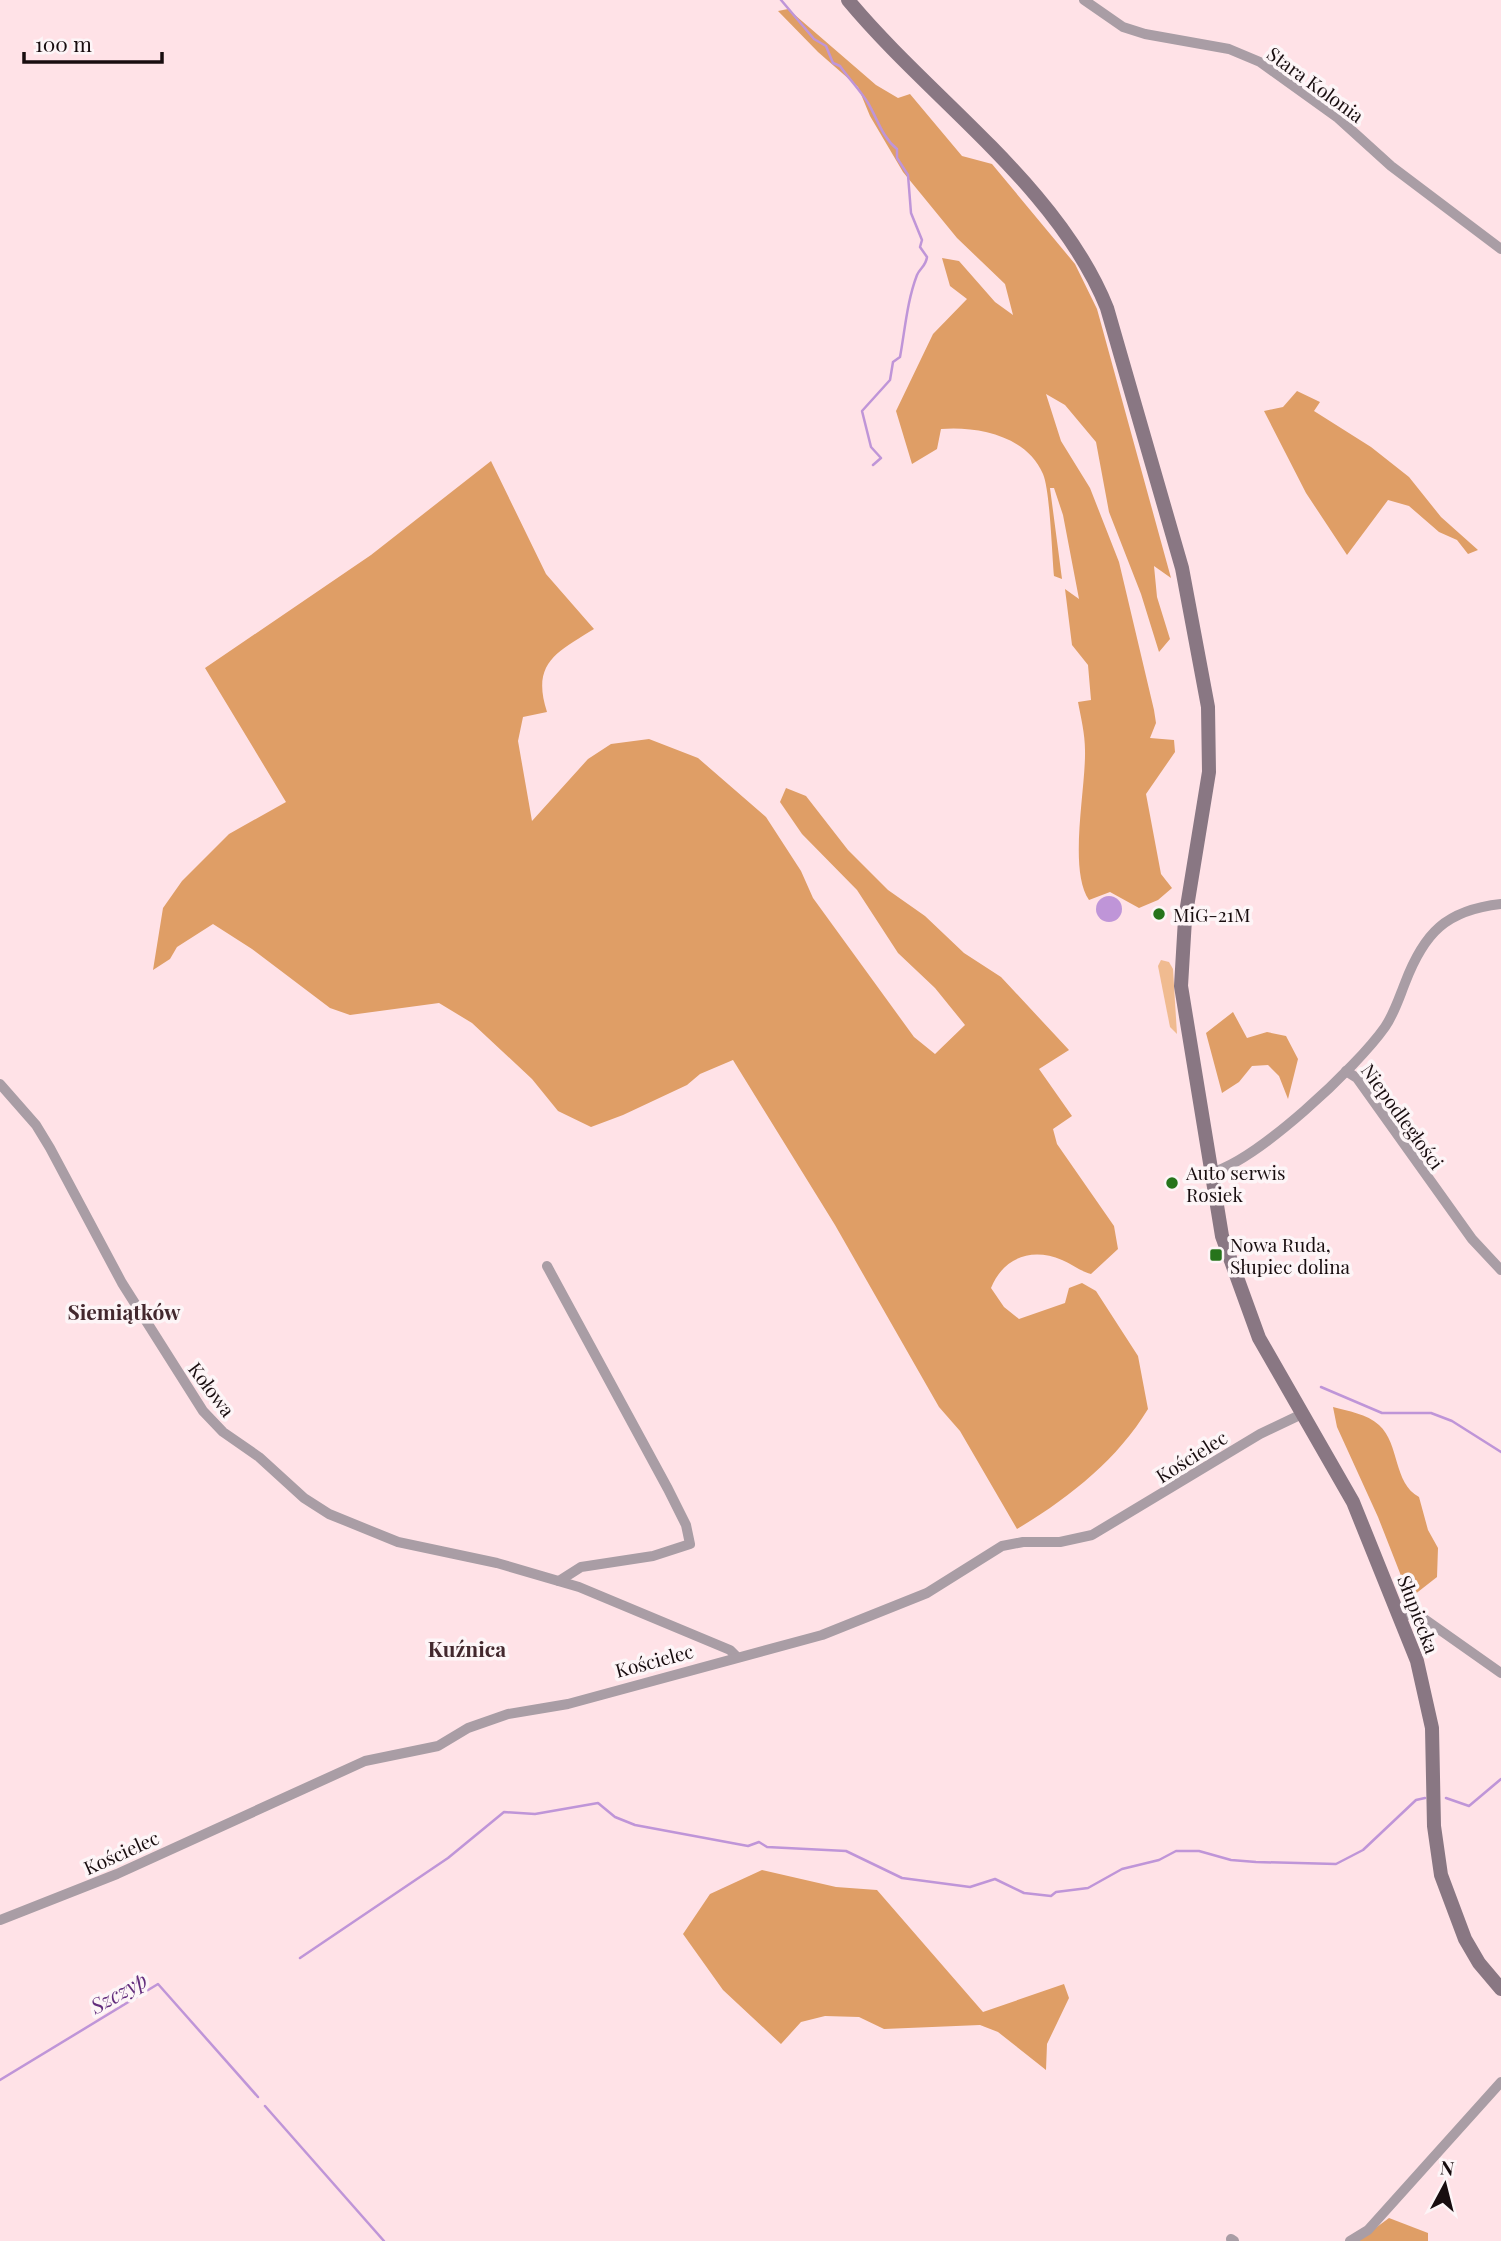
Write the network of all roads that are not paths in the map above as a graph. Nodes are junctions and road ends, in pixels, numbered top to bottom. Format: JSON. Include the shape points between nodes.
{"nodes":[{"id":1,"x":848,"y":0,"type":"edge"},
{"id":2,"x":1084,"y":0,"type":"edge"},
{"id":3,"x":1501,"y":249,"type":"edge"},
{"id":4,"x":1501,"y":904,"type":"edge"},
{"id":5,"x":1346,"y":1072,"type":"junction"},
{"id":6,"x":0,"y":1084,"type":"edge"},
{"id":7,"x":1210,"y":1173,"type":"junction"},
{"id":8,"x":547,"y":1266,"type":"dead end"},
{"id":9,"x":1501,"y":1270,"type":"edge"},
{"id":10,"x":1302,"y":1414,"type":"junction"},
{"id":11,"x":559,"y":1581,"type":"junction"},
{"id":12,"x":1401,"y":1617,"type":"junction"},
{"id":13,"x":736,"y":1656,"type":"junction"},
{"id":14,"x":1501,"y":1674,"type":"edge"},
{"id":15,"x":0,"y":1920,"type":"edge"},
{"id":16,"x":1501,"y":1989,"type":"edge"},
{"id":17,"x":1501,"y":2082,"type":"edge"},
{"id":18,"x":1350,"y":2241,"type":"edge"}],
"edges":[{"from":1,"to":7,"type":"main road","name":"Słupiecka","via":[[1069,237],[1100,290],[1113,326],[1182,568],[1208,708],[1209,772],[1185,919],[1181,986]]},
{"from":2,"to":3,"type":"street","name":"Stara Kolonia","via":[[1123,27],[1229,49],[1260,62],[1338,118],[1391,166]]},
{"from":4,"to":5,"type":"street","name":"Niepodległości","via":[[1462,912],[1432,933],[1413,960],[1388,1024]]},
{"from":5,"to":7,"type":"street","via":[[1244,1159]]},
{"from":5,"to":9,"type":"street","name":"Niepodległości","via":[[1357,1078],[1472,1239]]},
{"from":6,"to":11,"type":"street","name":"Kołowa","via":[[43,1136],[132,1300],[194,1398],[223,1432],[312,1504],[347,1523],[411,1546]]},
{"from":7,"to":10,"type":"main road","name":"Słupiecka","via":[[1232,1271],[1259,1338]]},
{"from":8,"to":11,"type":"street","via":[[668,1489],[690,1544],[653,1556],[581,1567]]},
{"from":10,"to":12,"type":"main road","name":"Słupiecka","via":[[1353,1502]]},
{"from":10,"to":13,"type":"street","name":"Kościelec","via":[[1260,1434],[1092,1535],[1002,1546],[894,1608],[822,1635]]},
{"from":11,"to":13,"type":"street","name":"Kołowa","via":[[622,1603]]},
{"from":12,"to":14,"type":"street","via":[[1423,1618]]},
{"from":12,"to":16,"type":"main road","name":"Słupiecka","via":[[1429,1702],[1434,1826],[1441,1875],[1465,1939]]},
{"from":13,"to":15,"type":"street","name":"Kościelec","via":[[568,1704],[487,1720],[438,1746],[353,1765],[117,1874]]},
{"from":17,"to":18,"type":"street","via":[[1368,2230]]}]}
